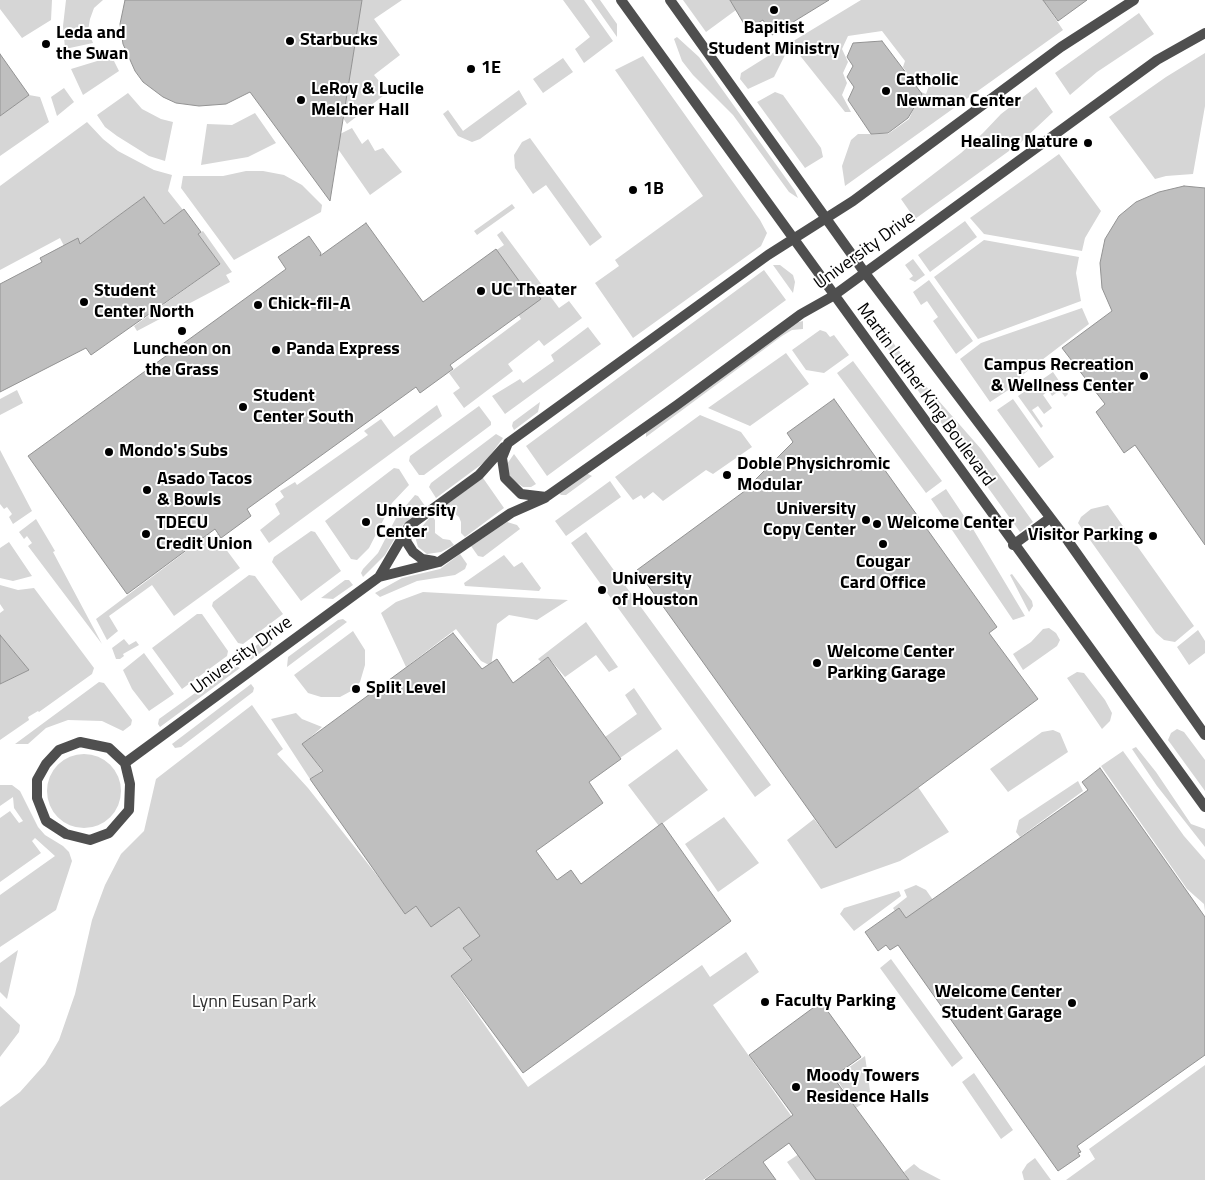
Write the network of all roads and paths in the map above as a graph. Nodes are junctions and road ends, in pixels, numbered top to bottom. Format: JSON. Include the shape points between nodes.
{"nodes":[{"id":1,"x":621,"y":0,"type":"edge"},
{"id":2,"x":670,"y":0,"type":"edge"},
{"id":3,"x":1134,"y":0,"type":"edge"},
{"id":4,"x":1205,"y":33,"type":"edge"},
{"id":5,"x":826,"y":219,"type":"junction"},
{"id":6,"x":792,"y":239,"type":"junction"},
{"id":7,"x":864,"y":274,"type":"junction"},
{"id":8,"x":833,"y":296,"type":"junction"},
{"id":9,"x":508,"y":443,"type":"junction"},
{"id":10,"x":546,"y":497,"type":"junction"},
{"id":11,"x":1050,"y":518,"type":"junction"},
{"id":12,"x":409,"y":526,"type":"junction"},
{"id":13,"x":1013,"y":544,"type":"junction"},
{"id":14,"x":439,"y":562,"type":"junction"},
{"id":15,"x":379,"y":577,"type":"junction"},
{"id":16,"x":1205,"y":736,"type":"edge"},
{"id":17,"x":125,"y":763,"type":"junction"},
{"id":18,"x":1205,"y":808,"type":"edge"}],
"edges":[{"from":1,"to":6,"type":"street","name":"Martin Luther King Boulevard"},
{"from":2,"to":5,"type":"street","name":"Martin Luther King Boulevard"},
{"from":3,"to":5,"type":"street","name":"University Drive","via":[[1061,47]]},
{"from":4,"to":7,"type":"street","name":"University Drive","via":[[1157,60]]},
{"from":5,"to":6,"type":"street","name":"University Drive"},
{"from":5,"to":7,"type":"street","name":"Martin Luther King Boulevard"},
{"from":6,"to":8,"type":"street","name":"Martin Luther King Boulevard"},
{"from":6,"to":9,"type":"street","name":"University Drive"},
{"from":7,"to":8,"type":"street","name":"University Drive"},
{"from":7,"to":11,"type":"street","name":"Martin Luther King Boulevard"},
{"from":8,"to":10,"type":"street","name":"University Drive","via":[[801,314]]},
{"from":8,"to":13,"type":"street","name":"Martin Luther King Boulevard"},
{"from":9,"to":10,"type":"street","via":[[502,458],[505,478],[521,494]]},
{"from":9,"to":12,"type":"street","name":"University Drive","via":[[479,475]]},
{"from":10,"to":14,"type":"street","name":"University Drive","via":[[511,513]]},
{"from":11,"to":13,"type":"street"},
{"from":11,"to":16,"type":"street","name":"Martin Luther King Boulevard"},
{"from":12,"to":14,"type":"street","via":[[406,541],[413,552],[422,559]]},
{"from":12,"to":15,"type":"street","name":"University Drive"},
{"from":13,"to":18,"type":"street","name":"Martin Luther King Boulevard"},
{"from":14,"to":15,"type":"street","name":"University Drive"},
{"from":15,"to":17,"type":"street","name":"University Drive"},
{"from":17,"to":17,"type":"street","via":[[109,748],[80,742],[59,750],[37,780],[37,798],[46,821],[66,834],[90,840],[109,833],[129,810],[130,784]]}]}
